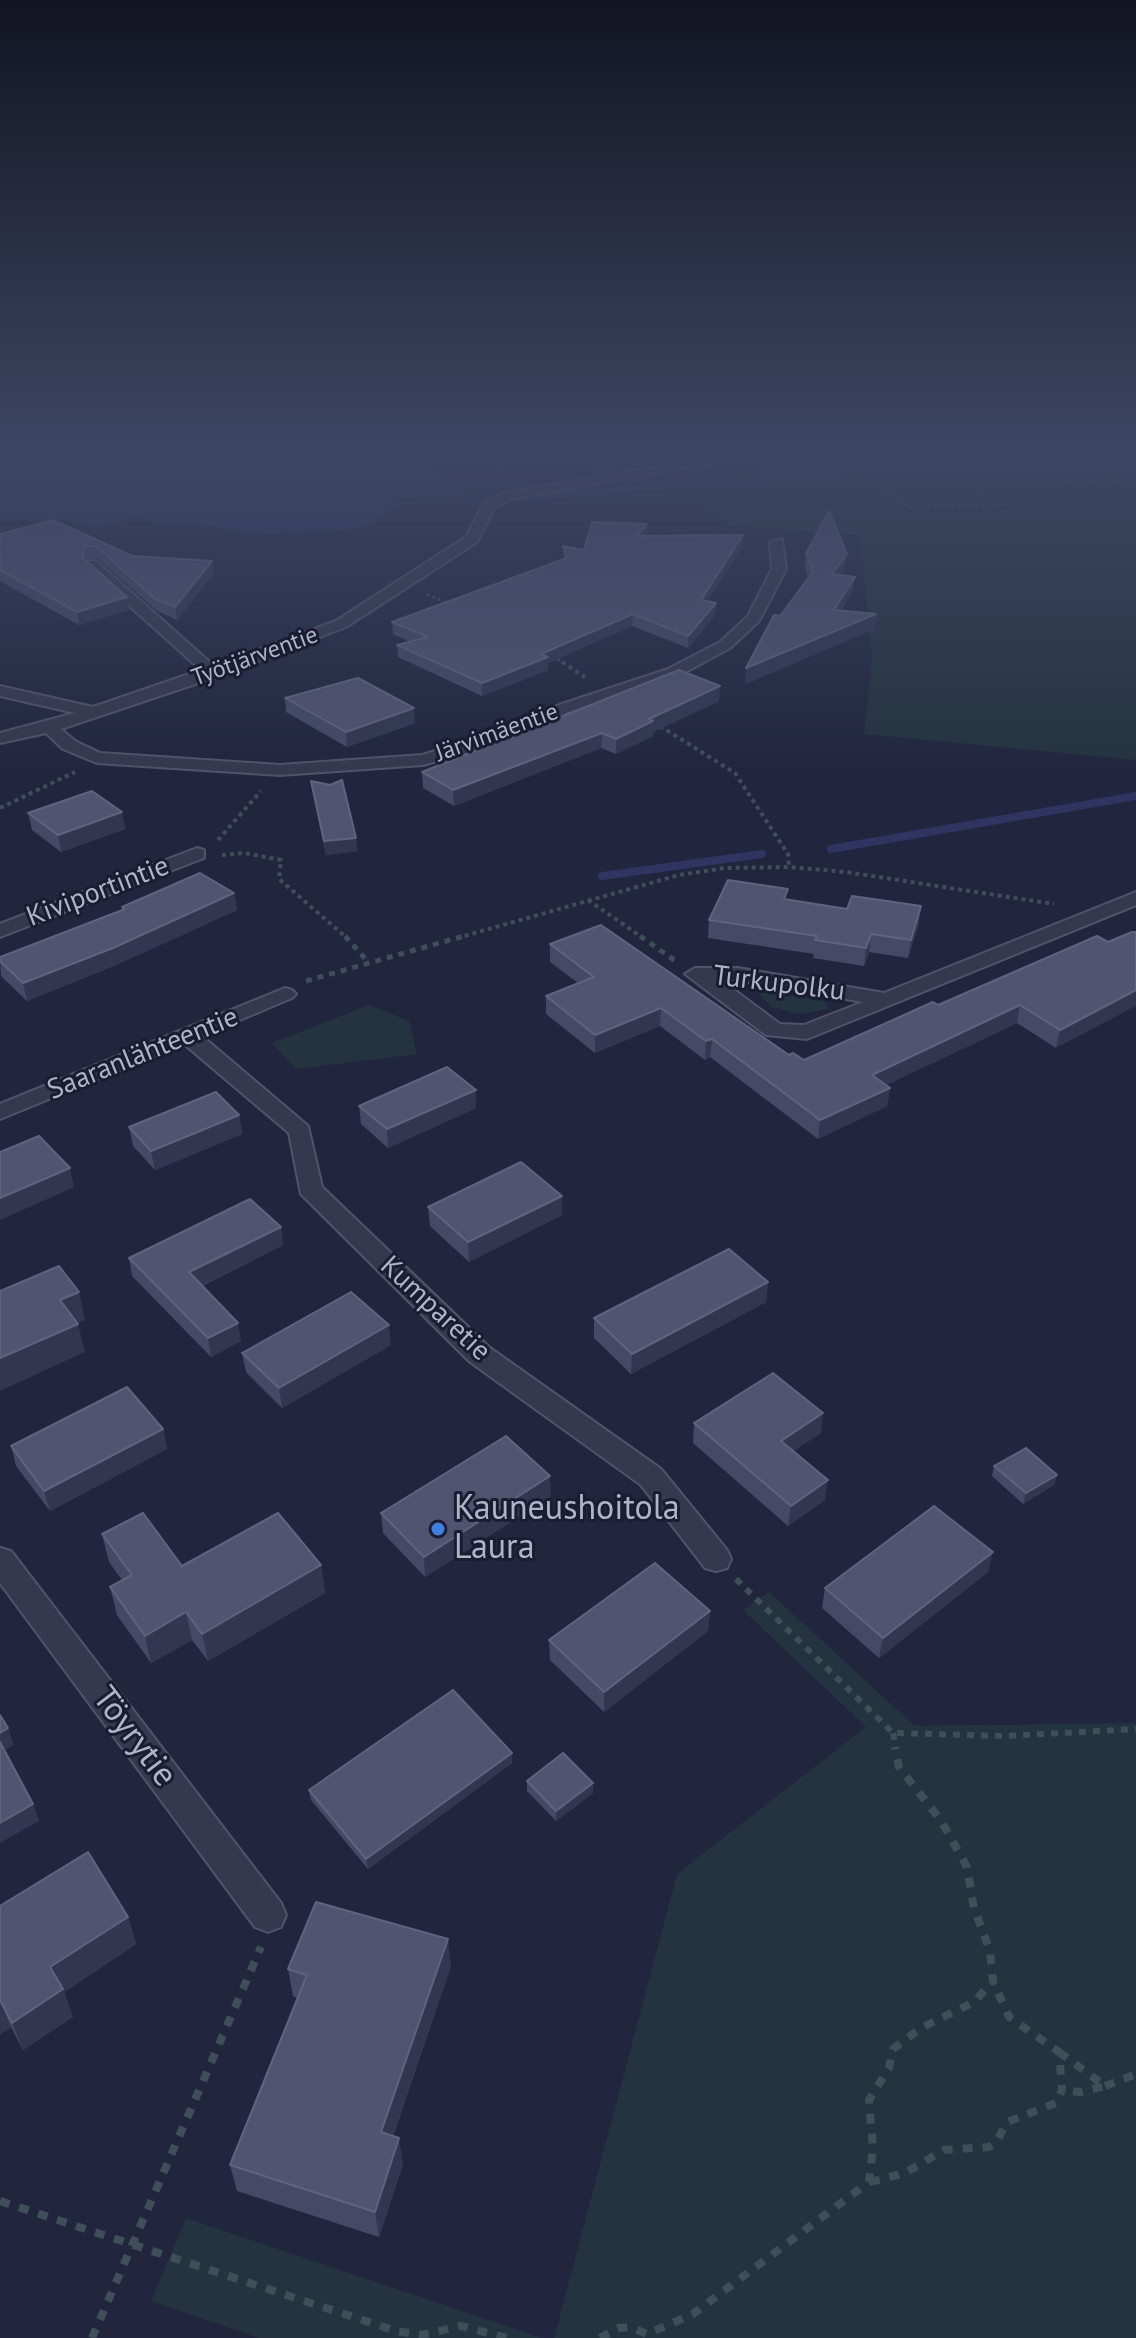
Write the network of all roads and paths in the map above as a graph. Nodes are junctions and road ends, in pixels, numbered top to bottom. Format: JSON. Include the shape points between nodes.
{"nodes":[{"id":1,"x":439,"y":560,"type":"edge"},
{"id":2,"x":778,"y":560,"type":"edge"},
{"id":3,"x":91,"y":564,"type":"edge"},
{"id":4,"x":420,"y":590,"type":"dead end"},
{"id":5,"x":459,"y":609,"type":"edge"},
{"id":6,"x":544,"y":652,"type":"edge"},
{"id":7,"x":213,"y":673,"type":"junction"},
{"id":8,"x":0,"y":691,"type":"edge"},
{"id":9,"x":610,"y":692,"type":"junction"},
{"id":10,"x":94,"y":713,"type":"junction"},
{"id":11,"x":50,"y":727,"type":"junction"},
{"id":12,"x":0,"y":738,"type":"edge"},
{"id":13,"x":97,"y":758,"type":"junction"},
{"id":14,"x":280,"y":770,"type":"junction"},
{"id":15,"x":0,"y":808,"type":"edge"},
{"id":16,"x":197,"y":854,"type":"junction"},
{"id":17,"x":789,"y":867,"type":"junction"},
{"id":18,"x":1136,"y":898,"type":"edge"},
{"id":19,"x":588,"y":900,"type":"junction"},
{"id":20,"x":1067,"y":906,"type":"dead end"},
{"id":21,"x":0,"y":931,"type":"edge"},
{"id":22,"x":369,"y":963,"type":"junction"},
{"id":23,"x":695,"y":974,"type":"junction"},
{"id":24,"x":285,"y":994,"type":"joint"},
{"id":25,"x":883,"y":999,"type":"junction"},
{"id":26,"x":188,"y":1036,"type":"junction"},
{"id":27,"x":0,"y":1112,"type":"edge"},
{"id":28,"x":716,"y":1559,"type":"joint"},
{"id":29,"x":0,"y":1560,"type":"edge"},
{"id":30,"x":1136,"y":1729,"type":"edge"},
{"id":31,"x":893,"y":1733,"type":"junction"},
{"id":32,"x":268,"y":1915,"type":"joint"},
{"id":33,"x":993,"y":1981,"type":"junction"},
{"id":34,"x":1059,"y":2052,"type":"junction"},
{"id":35,"x":1136,"y":2074,"type":"edge"},
{"id":36,"x":1105,"y":2086,"type":"junction"},
{"id":37,"x":1062,"y":2090,"type":"junction"},
{"id":38,"x":869,"y":2182,"type":"junction"},
{"id":39,"x":0,"y":2201,"type":"edge"},
{"id":40,"x":132,"y":2245,"type":"junction"},
{"id":41,"x":646,"y":2336,"type":"edge"},
{"id":42,"x":92,"y":2338,"type":"edge"},
{"id":43,"x":507,"y":2338,"type":"edge"},
{"id":44,"x":600,"y":2338,"type":"edge"}],
"edges":[{"from":1,"to":7,"type":"street","name":"Työtjärventie","via":[[341,624]]},
{"from":2,"to":9,"type":"street","name":"Järvimäentie","via":[[779,569],[754,618],[725,645],[674,672]]},
{"from":3,"to":7,"type":"street"},
{"from":4,"to":5,"type":"path"},
{"from":6,"to":9,"type":"path"},
{"from":7,"to":10,"type":"street","name":"Työtjärventie"},
{"from":8,"to":10,"type":"street"},
{"from":9,"to":14,"type":"street","name":"Järvimäentie","via":[[492,740],[423,760]]},
{"from":9,"to":17,"type":"path","via":[[735,773],[788,854]]},
{"from":10,"to":11,"type":"street","name":"Työtjärventie"},
{"from":11,"to":12,"type":"street","name":"Työtjärventie"},
{"from":11,"to":13,"type":"street","name":"Järvimäentie","via":[[69,745]]},
{"from":13,"to":14,"type":"street","name":"Järvimäentie"},
{"from":13,"to":15,"type":"path"},
{"from":14,"to":16,"type":"path","via":[[221,838]]},
{"from":16,"to":21,"type":"street","name":"Kiviportintie"},
{"from":16,"to":22,"type":"path","via":[[275,856],[281,860],[279,879]]},
{"from":17,"to":19,"type":"path","via":[[679,875]]},
{"from":17,"to":20,"type":"path"},
{"from":18,"to":25,"type":"street","name":"Turkupolku"},
{"from":19,"to":22,"type":"path"},
{"from":19,"to":23,"type":"path"},
{"from":22,"to":24,"type":"path","via":[[291,985]]},
{"from":23,"to":25,"type":"street","name":"Turkupolku","via":[[738,974]]},
{"from":23,"to":25,"type":"street","name":"Turkupolku","via":[[774,1030],[807,1032]]},
{"from":24,"to":26,"type":"street","name":"Saaranlähteentie"},
{"from":26,"to":27,"type":"street","name":"Saaranlähteentie"},
{"from":26,"to":28,"type":"street","name":"Kumparetie","via":[[300,1131],[310,1189],[480,1355],[651,1477]]},
{"from":28,"to":31,"type":"path"},
{"from":29,"to":32,"type":"street","name":"Töyrytie"},
{"from":30,"to":31,"type":"path","via":[[1004,1736]]},
{"from":31,"to":33,"type":"path","via":[[899,1767],[942,1822],[967,1867]]},
{"from":32,"to":40,"type":"path","via":[[257,1961]]},
{"from":33,"to":34,"type":"path","via":[[1009,2017]]},
{"from":33,"to":38,"type":"path","via":[[974,2002],[921,2028],[893,2049],[889,2068],[869,2100]]},
{"from":34,"to":36,"type":"path"},
{"from":34,"to":37,"type":"path"},
{"from":35,"to":36,"type":"path"},
{"from":36,"to":37,"type":"path"},
{"from":37,"to":38,"type":"path","via":[[1056,2103],[1007,2122],[989,2147],[944,2150],[905,2173]]},
{"from":38,"to":41,"type":"path","via":[[693,2314]]},
{"from":39,"to":40,"type":"path"},
{"from":40,"to":42,"type":"path"},
{"from":40,"to":43,"type":"path","via":[[396,2331],[422,2335],[461,2326]]},
{"from":41,"to":44,"type":"path","via":[[631,2327]]}]}
